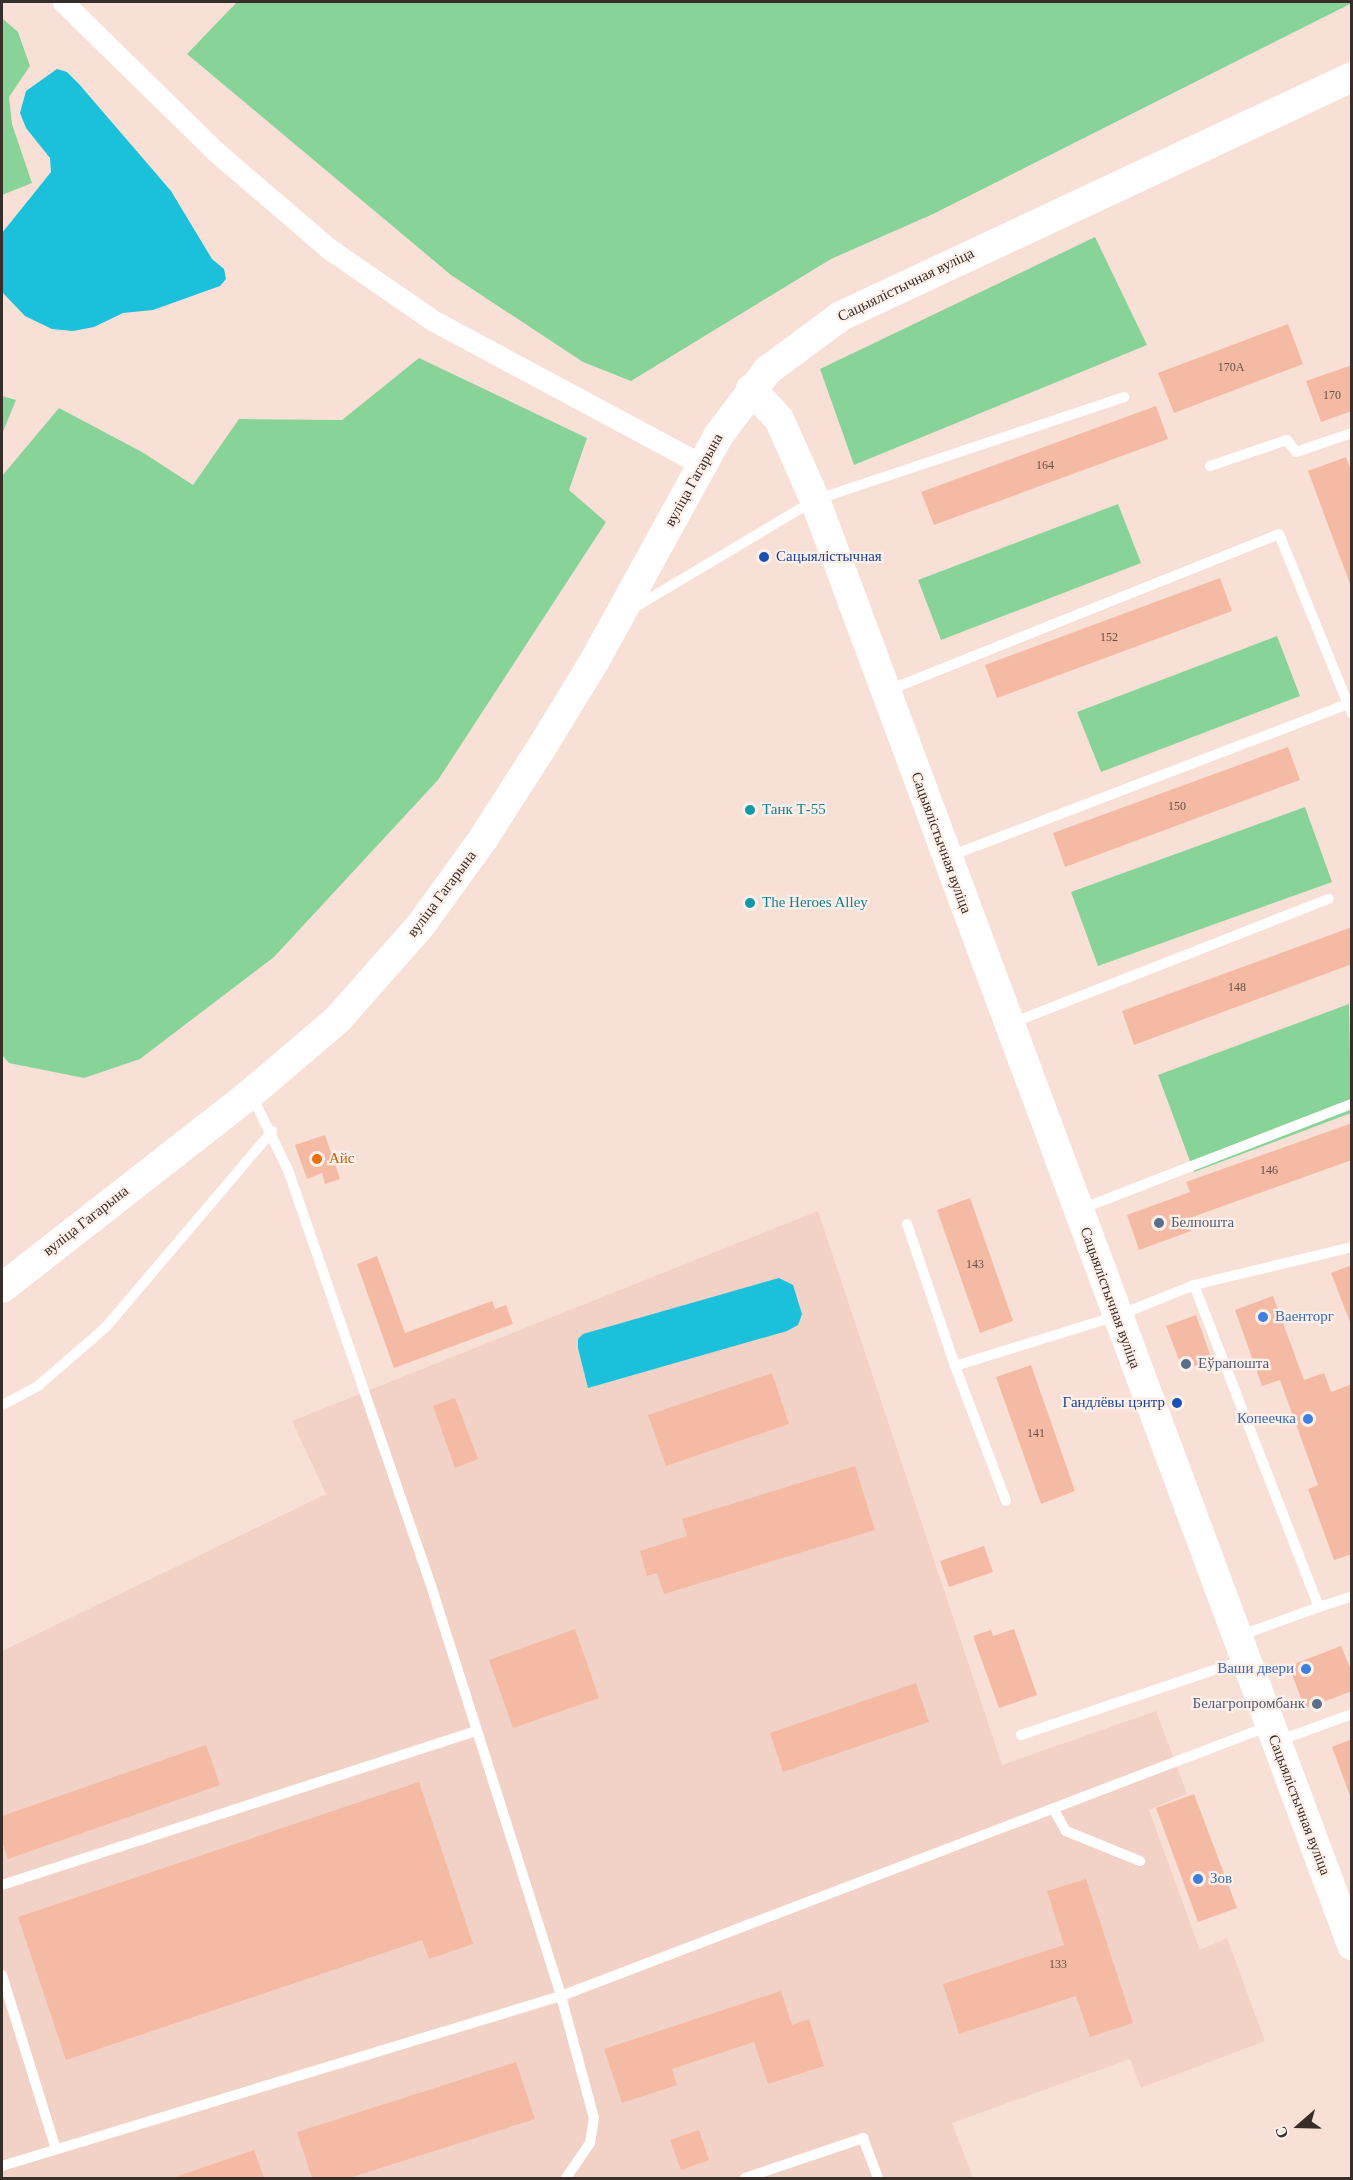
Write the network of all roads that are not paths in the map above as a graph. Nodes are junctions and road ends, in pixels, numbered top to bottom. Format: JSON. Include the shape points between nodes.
{"nodes":[{"id":1,"x":63,"y":2,"type":"edge"},
{"id":2,"x":1352,"y":77,"type":"edge"},
{"id":3,"x":751,"y":389,"type":"junction"},
{"id":4,"x":1124,"y":397,"type":"dead end"},
{"id":5,"x":1352,"y":433,"type":"edge"},
{"id":6,"x":702,"y":465,"type":"junction"},
{"id":7,"x":1210,"y":466,"type":"dead end"},
{"id":8,"x":815,"y":500,"type":"junction"},
{"id":9,"x":619,"y":617,"type":"junction"},
{"id":10,"x":885,"y":691,"type":"junction"},
{"id":11,"x":1350,"y":709,"type":"edge"},
{"id":12,"x":947,"y":858,"type":"junction"},
{"id":13,"x":1329,"y":899,"type":"dead end"},
{"id":14,"x":1009,"y":1024,"type":"junction"},
{"id":15,"x":250,"y":1094,"type":"junction"},
{"id":16,"x":1352,"y":1104,"type":"edge"},
{"id":17,"x":272,"y":1131,"type":"junction"},
{"id":18,"x":1078,"y":1210,"type":"junction"},
{"id":19,"x":907,"y":1224,"type":"dead end"},
{"id":20,"x":1352,"y":1247,"type":"edge"},
{"id":21,"x":1194,"y":1285,"type":"junction"},
{"id":22,"x":2,"y":1288,"type":"edge"},
{"id":23,"x":1117,"y":1316,"type":"junction"},
{"id":24,"x":955,"y":1366,"type":"junction"},
{"id":25,"x":2,"y":1406,"type":"edge"},
{"id":26,"x":1006,"y":1501,"type":"dead end"},
{"id":27,"x":1352,"y":1596,"type":"edge"},
{"id":28,"x":1319,"y":1607,"type":"junction"},
{"id":29,"x":1240,"y":1648,"type":"junction"},
{"id":30,"x":1352,"y":1714,"type":"edge"},
{"id":31,"x":477,"y":1731,"type":"junction"},
{"id":32,"x":1272,"y":1734,"type":"junction"},
{"id":33,"x":1021,"y":1735,"type":"dead end"},
{"id":34,"x":1053,"y":1808,"type":"junction"},
{"id":35,"x":1140,"y":1861,"type":"dead end"},
{"id":36,"x":2,"y":1885,"type":"edge"},
{"id":37,"x":1350,"y":1936,"type":"edge"},
{"id":38,"x":2,"y":1975,"type":"edge"},
{"id":39,"x":561,"y":1996,"type":"junction"},
{"id":40,"x":56,"y":2149,"type":"junction"},
{"id":41,"x":2,"y":2166,"type":"edge"},
{"id":42,"x":566,"y":2178,"type":"edge"},
{"id":43,"x":745,"y":2178,"type":"edge"},
{"id":44,"x":878,"y":2178,"type":"edge"}],
"edges":[{"from":1,"to":6,"type":"street","via":[[215,151],[328,248],[434,321]]},
{"from":2,"to":3,"type":"main road","name":"Сацыялістычная вуліца","via":[[841,316],[787,353]]},
{"from":3,"to":6,"type":"main road","name":"вуліца Гагарына"},
{"from":3,"to":8,"type":"main road","name":"Сацыялістычная вуліца","via":[[778,419]]},
{"from":4,"to":8,"type":"lane"},
{"from":5,"to":7,"type":"lane","via":[[1296,452],[1287,440]]},
{"from":6,"to":9,"type":"main road","name":"вуліца Гагарына"},
{"from":8,"to":9,"type":"lane"},
{"from":8,"to":10,"type":"main road","name":"Сацыялістычная вуліца"},
{"from":9,"to":15,"type":"main road","name":"вуліца Гагарына","via":[[544,742],[443,897],[338,1019]]},
{"from":10,"to":11,"type":"lane","via":[[1279,534]]},
{"from":10,"to":12,"type":"main road","name":"Сацыялістычная вуліца"},
{"from":11,"to":12,"type":"lane"},
{"from":12,"to":14,"type":"main road","name":"Сацыялістычная вуліца"},
{"from":13,"to":14,"type":"lane"},
{"from":14,"to":18,"type":"main road","name":"Сацыялістычная вуліца"},
{"from":15,"to":17,"type":"lane"},
{"from":15,"to":22,"type":"main road","name":"вуліца Гагарына"},
{"from":16,"to":18,"type":"lane"},
{"from":17,"to":25,"type":"lane","via":[[106,1327],[38,1386]]},
{"from":17,"to":31,"type":"lane"},
{"from":18,"to":23,"type":"main road","name":"Сацыялістычная вуліца"},
{"from":19,"to":24,"type":"lane"},
{"from":20,"to":21,"type":"lane"},
{"from":21,"to":23,"type":"lane"},
{"from":21,"to":28,"type":"lane"},
{"from":23,"to":24,"type":"lane"},
{"from":23,"to":29,"type":"main road","name":"Сацыялістычная вуліца"},
{"from":24,"to":26,"type":"lane"},
{"from":27,"to":28,"type":"lane"},
{"from":28,"to":29,"type":"lane"},
{"from":29,"to":32,"type":"main road","name":"Сацыялістычная вуліца"},
{"from":29,"to":33,"type":"lane"},
{"from":30,"to":32,"type":"lane"},
{"from":31,"to":36,"type":"lane"},
{"from":31,"to":39,"type":"lane"},
{"from":32,"to":34,"type":"lane"},
{"from":32,"to":37,"type":"main road","name":"Сацыялістычная вуліца"},
{"from":34,"to":35,"type":"lane","via":[[1066,1831]]},
{"from":34,"to":39,"type":"lane"},
{"from":38,"to":40,"type":"lane"},
{"from":39,"to":40,"type":"lane"},
{"from":39,"to":42,"type":"lane","via":[[594,2118],[590,2143]]},
{"from":40,"to":41,"type":"lane"},
{"from":43,"to":44,"type":"lane","via":[[863,2138]]}]}
